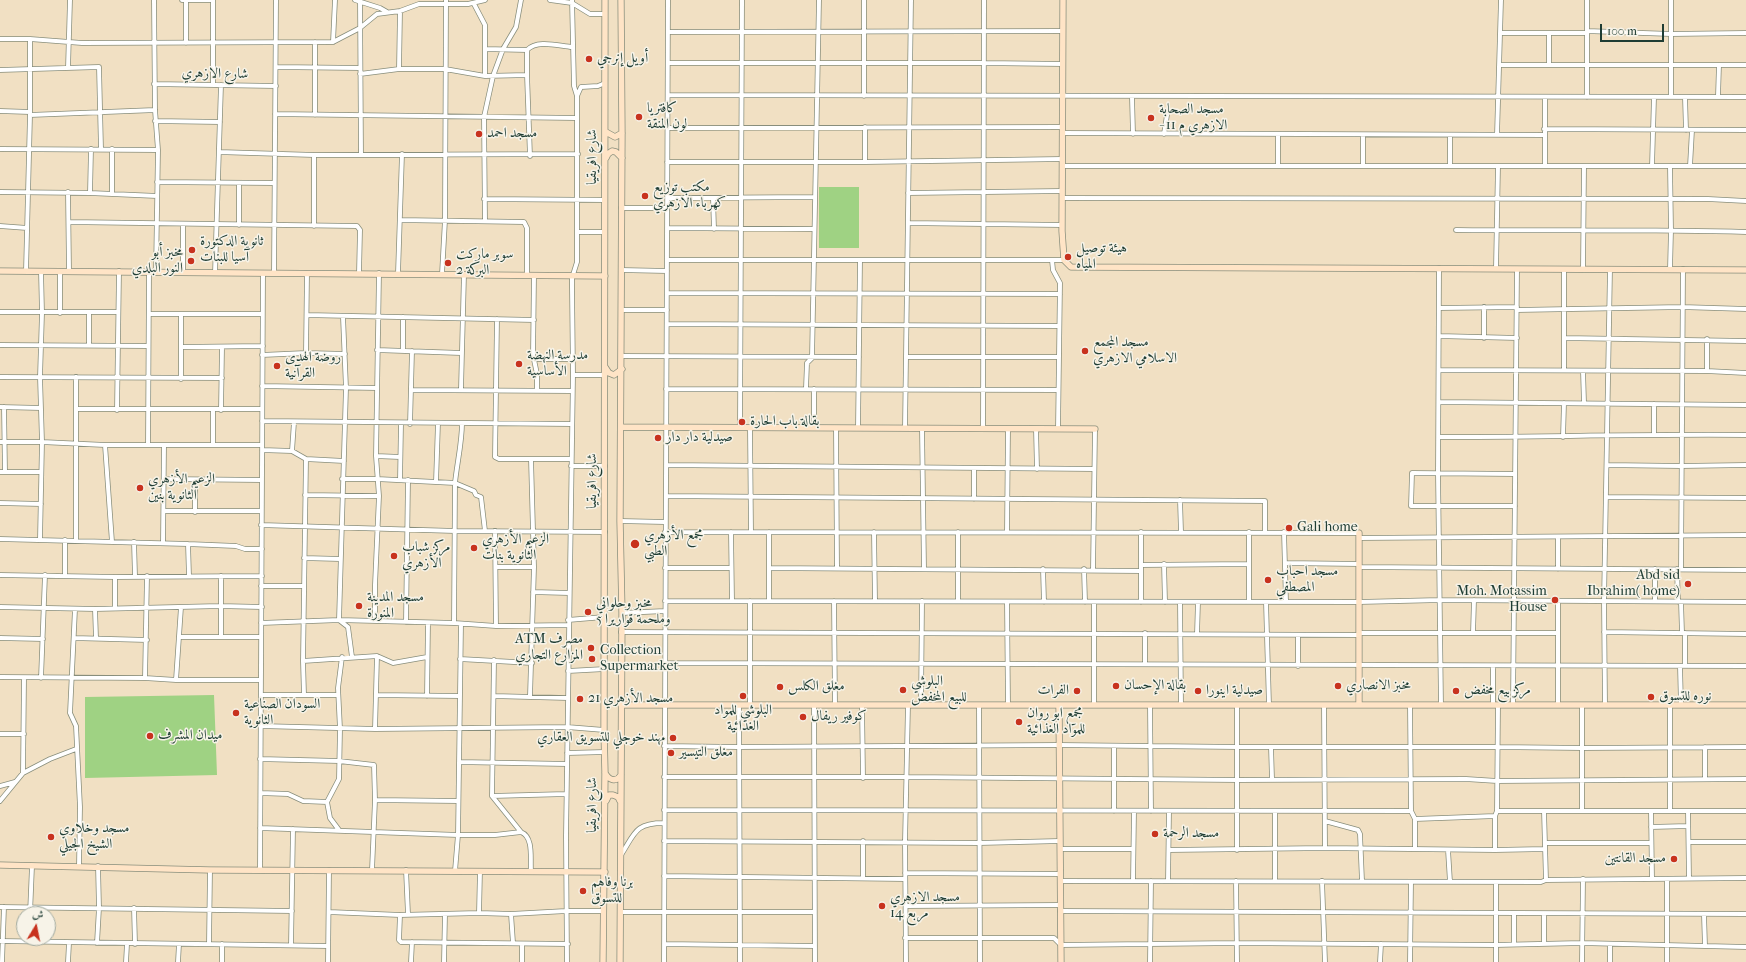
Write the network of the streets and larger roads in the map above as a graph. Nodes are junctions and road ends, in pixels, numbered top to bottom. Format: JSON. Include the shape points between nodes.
{"nodes":[{"id":1,"x":70,"y":0,"type":"edge"},
{"id":2,"x":154,"y":0,"type":"edge"},
{"id":3,"x":182,"y":0,"type":"edge"},
{"id":4,"x":186,"y":0,"type":"edge"},
{"id":5,"x":213,"y":0,"type":"edge"},
{"id":6,"x":335,"y":0,"type":"edge"},
{"id":7,"x":355,"y":0,"type":"edge"},
{"id":8,"x":360,"y":0,"type":"edge"},
{"id":9,"x":485,"y":0,"type":"edge"},
{"id":10,"x":521,"y":0,"type":"edge"},
{"id":11,"x":550,"y":0,"type":"edge"},
{"id":12,"x":605,"y":0,"type":"edge"},
{"id":13,"x":621,"y":0,"type":"edge"},
{"id":14,"x":668,"y":0,"type":"edge"},
{"id":15,"x":742,"y":0,"type":"edge"},
{"id":16,"x":819,"y":0,"type":"edge"},
{"id":17,"x":864,"y":0,"type":"edge"},
{"id":18,"x":911,"y":0,"type":"edge"},
{"id":19,"x":984,"y":0,"type":"edge"},
{"id":20,"x":1062,"y":0,"type":"edge"},
{"id":21,"x":1501,"y":0,"type":"edge"},
{"id":22,"x":1587,"y":0,"type":"edge"},
{"id":23,"x":1672,"y":0,"type":"edge"},
{"id":24,"x":278,"y":1,"type":"edge"},
{"id":25,"x":446,"y":2,"type":"edge"},
{"id":26,"x":572,"y":2,"type":"edge"},
{"id":27,"x":474,"y":4,"type":"junction"},
{"id":28,"x":388,"y":12,"type":"junction"},
{"id":29,"x":400,"y":12,"type":"junction"},
{"id":30,"x":605,"y":14,"type":"junction"},
{"id":31,"x":360,"y":28,"type":"junction"},
{"id":32,"x":818,"y":31,"type":"junction"},
{"id":33,"x":864,"y":31,"type":"junction"},
{"id":34,"x":910,"y":31,"type":"junction"},
{"id":35,"x":984,"y":31,"type":"junction"},
{"id":36,"x":1062,"y":31,"type":"junction"},
{"id":37,"x":668,"y":32,"type":"junction"},
{"id":38,"x":741,"y":32,"type":"junction"},
{"id":39,"x":1587,"y":32,"type":"junction"},
{"id":40,"x":1501,"y":33,"type":"junction"},
{"id":41,"x":1549,"y":33,"type":"junction"},
{"id":42,"x":1746,"y":33,"type":"edge"},
{"id":43,"x":1671,"y":34,"type":"junction"},
{"id":44,"x":0,"y":39,"type":"edge"},
{"id":45,"x":30,"y":39,"type":"junction"},
{"id":46,"x":277,"y":42,"type":"junction"},
{"id":47,"x":315,"y":42,"type":"junction"},
{"id":48,"x":333,"y":42,"type":"junction"},
{"id":49,"x":69,"y":43,"type":"junction"},
{"id":50,"x":154,"y":43,"type":"junction"},
{"id":51,"x":186,"y":43,"type":"junction"},
{"id":52,"x":213,"y":43,"type":"junction"},
{"id":53,"x":572,"y":47,"type":"junction"},
{"id":54,"x":485,"y":48,"type":"junction"},
{"id":55,"x":502,"y":49,"type":"junction"},
{"id":56,"x":527,"y":50,"type":"junction"},
{"id":57,"x":668,"y":63,"type":"junction"},
{"id":58,"x":741,"y":63,"type":"junction"},
{"id":59,"x":818,"y":63,"type":"junction"},
{"id":60,"x":864,"y":63,"type":"junction"},
{"id":61,"x":910,"y":63,"type":"junction"},
{"id":62,"x":984,"y":63,"type":"junction"},
{"id":63,"x":1063,"y":64,"type":"junction"},
{"id":64,"x":1549,"y":64,"type":"junction"},
{"id":65,"x":1500,"y":65,"type":"junction"},
{"id":66,"x":1587,"y":65,"type":"junction"},
{"id":67,"x":1670,"y":65,"type":"junction"},
{"id":68,"x":1719,"y":65,"type":"junction"},
{"id":69,"x":1746,"y":65,"type":"edge"},
{"id":70,"x":277,"y":67,"type":"junction"},
{"id":71,"x":315,"y":67,"type":"junction"},
{"id":72,"x":68,"y":68,"type":"junction"},
{"id":73,"x":360,"y":68,"type":"junction"},
{"id":74,"x":400,"y":69,"type":"junction"},
{"id":75,"x":445,"y":69,"type":"junction"},
{"id":76,"x":0,"y":70,"type":"edge"},
{"id":77,"x":30,"y":70,"type":"junction"},
{"id":78,"x":360,"y":74,"type":"junction"},
{"id":79,"x":527,"y":75,"type":"junction"},
{"id":80,"x":485,"y":76,"type":"junction"},
{"id":81,"x":493,"y":76,"type":"junction"},
{"id":82,"x":605,"y":83,"type":"junction"},
{"id":83,"x":154,"y":84,"type":"junction"},
{"id":84,"x":213,"y":85,"type":"junction"},
{"id":85,"x":221,"y":85,"type":"junction"},
{"id":86,"x":276,"y":86,"type":"junction"},
{"id":87,"x":668,"y":95,"type":"junction"},
{"id":88,"x":741,"y":95,"type":"junction"},
{"id":89,"x":577,"y":96,"type":"junction"},
{"id":90,"x":817,"y":96,"type":"junction"},
{"id":91,"x":864,"y":96,"type":"junction"},
{"id":92,"x":910,"y":96,"type":"junction"},
{"id":93,"x":984,"y":96,"type":"junction"},
{"id":94,"x":1498,"y":96,"type":"junction"},
{"id":95,"x":1545,"y":96,"type":"junction"},
{"id":96,"x":1654,"y":96,"type":"junction"},
{"id":97,"x":1671,"y":96,"type":"junction"},
{"id":98,"x":1685,"y":96,"type":"junction"},
{"id":99,"x":1718,"y":96,"type":"junction"},
{"id":100,"x":1062,"y":97,"type":"junction"},
{"id":101,"x":1132,"y":97,"type":"junction"},
{"id":102,"x":1587,"y":97,"type":"junction"},
{"id":103,"x":1746,"y":97,"type":"edge"},
{"id":104,"x":155,"y":110,"type":"junction"},
{"id":105,"x":0,"y":111,"type":"edge"},
{"id":106,"x":100,"y":112,"type":"junction"},
{"id":107,"x":30,"y":113,"type":"junction"},
{"id":108,"x":275,"y":114,"type":"junction"},
{"id":109,"x":315,"y":115,"type":"junction"},
{"id":110,"x":361,"y":115,"type":"junction"},
{"id":111,"x":1167,"y":115,"type":"dead end"},
{"id":112,"x":445,"y":117,"type":"junction"},
{"id":113,"x":484,"y":117,"type":"junction"},
{"id":114,"x":530,"y":117,"type":"junction"},
{"id":115,"x":576,"y":118,"type":"junction"},
{"id":116,"x":155,"y":121,"type":"junction"},
{"id":117,"x":220,"y":122,"type":"junction"},
{"id":118,"x":984,"y":127,"type":"junction"},
{"id":119,"x":1062,"y":127,"type":"junction"},
{"id":120,"x":668,"y":128,"type":"junction"},
{"id":121,"x":741,"y":128,"type":"junction"},
{"id":122,"x":816,"y":128,"type":"junction"},
{"id":123,"x":865,"y":128,"type":"junction"},
{"id":124,"x":909,"y":128,"type":"junction"},
{"id":125,"x":1544,"y":129,"type":"junction"},
{"id":126,"x":1653,"y":130,"type":"junction"},
{"id":127,"x":1686,"y":130,"type":"junction"},
{"id":128,"x":1692,"y":130,"type":"junction"},
{"id":129,"x":1746,"y":130,"type":"edge"},
{"id":130,"x":606,"y":132,"type":"junction"},
{"id":131,"x":622,"y":133,"type":"junction"},
{"id":132,"x":1062,"y":134,"type":"junction"},
{"id":133,"x":1133,"y":134,"type":"junction"},
{"id":134,"x":1164,"y":134,"type":"junction"},
{"id":135,"x":1278,"y":134,"type":"junction"},
{"id":136,"x":1363,"y":135,"type":"junction"},
{"id":137,"x":1450,"y":135,"type":"junction"},
{"id":138,"x":1497,"y":135,"type":"junction"},
{"id":139,"x":1544,"y":135,"type":"junction"},
{"id":140,"x":0,"y":148,"type":"edge"},
{"id":141,"x":29,"y":149,"type":"junction"},
{"id":142,"x":91,"y":149,"type":"junction"},
{"id":143,"x":101,"y":149,"type":"junction"},
{"id":144,"x":112,"y":149,"type":"junction"},
{"id":145,"x":158,"y":150,"type":"junction"},
{"id":146,"x":219,"y":152,"type":"junction"},
{"id":147,"x":274,"y":153,"type":"junction"},
{"id":148,"x":361,"y":154,"type":"junction"},
{"id":149,"x":402,"y":154,"type":"junction"},
{"id":150,"x":578,"y":154,"type":"junction"},
{"id":151,"x":314,"y":155,"type":"junction"},
{"id":152,"x":446,"y":155,"type":"junction"},
{"id":153,"x":483,"y":156,"type":"junction"},
{"id":154,"x":530,"y":156,"type":"junction"},
{"id":155,"x":606,"y":158,"type":"junction"},
{"id":156,"x":622,"y":158,"type":"junction"},
{"id":157,"x":984,"y":159,"type":"junction"},
{"id":158,"x":1062,"y":159,"type":"junction"},
{"id":159,"x":909,"y":160,"type":"junction"},
{"id":160,"x":741,"y":161,"type":"junction"},
{"id":161,"x":816,"y":161,"type":"junction"},
{"id":162,"x":668,"y":162,"type":"junction"},
{"id":163,"x":865,"y":162,"type":"junction"},
{"id":164,"x":1062,"y":166,"type":"junction"},
{"id":165,"x":1278,"y":166,"type":"junction"},
{"id":166,"x":1363,"y":166,"type":"junction"},
{"id":167,"x":1450,"y":166,"type":"junction"},
{"id":168,"x":1498,"y":166,"type":"junction"},
{"id":169,"x":1545,"y":166,"type":"junction"},
{"id":170,"x":1584,"y":166,"type":"junction"},
{"id":171,"x":1652,"y":166,"type":"junction"},
{"id":172,"x":1670,"y":166,"type":"junction"},
{"id":173,"x":1690,"y":166,"type":"junction"},
{"id":174,"x":1746,"y":166,"type":"edge"},
{"id":175,"x":157,"y":182,"type":"junction"},
{"id":176,"x":217,"y":183,"type":"junction"},
{"id":177,"x":239,"y":183,"type":"junction"},
{"id":178,"x":274,"y":183,"type":"junction"},
{"id":179,"x":984,"y":191,"type":"junction"},
{"id":180,"x":1062,"y":191,"type":"junction"},
{"id":181,"x":0,"y":192,"type":"edge"},
{"id":182,"x":28,"y":192,"type":"junction"},
{"id":183,"x":68,"y":192,"type":"junction"},
{"id":184,"x":90,"y":193,"type":"junction"},
{"id":185,"x":908,"y":193,"type":"junction"},
{"id":186,"x":112,"y":194,"type":"junction"},
{"id":187,"x":157,"y":196,"type":"junction"},
{"id":188,"x":741,"y":197,"type":"junction"},
{"id":189,"x":815,"y":197,"type":"junction"},
{"id":190,"x":667,"y":198,"type":"junction"},
{"id":191,"x":714,"y":198,"type":"junction"},
{"id":192,"x":1062,"y":198,"type":"junction"},
{"id":193,"x":484,"y":199,"type":"junction"},
{"id":194,"x":1498,"y":199,"type":"junction"},
{"id":195,"x":1584,"y":199,"type":"junction"},
{"id":196,"x":1671,"y":199,"type":"junction"},
{"id":197,"x":576,"y":200,"type":"junction"},
{"id":198,"x":605,"y":200,"type":"junction"},
{"id":199,"x":1746,"y":201,"type":"edge"},
{"id":200,"x":622,"y":208,"type":"junction"},
{"id":201,"x":667,"y":208,"type":"junction"},
{"id":202,"x":400,"y":220,"type":"junction"},
{"id":203,"x":445,"y":220,"type":"junction"},
{"id":204,"x":484,"y":221,"type":"junction"},
{"id":205,"x":69,"y":222,"type":"junction"},
{"id":206,"x":908,"y":223,"type":"junction"},
{"id":207,"x":157,"y":224,"type":"junction"},
{"id":208,"x":183,"y":224,"type":"junction"},
{"id":209,"x":216,"y":224,"type":"junction"},
{"id":210,"x":983,"y":224,"type":"junction"},
{"id":211,"x":239,"y":225,"type":"junction"},
{"id":212,"x":274,"y":225,"type":"junction"},
{"id":213,"x":1062,"y":225,"type":"junction"},
{"id":214,"x":0,"y":226,"type":"edge"},
{"id":215,"x":314,"y":226,"type":"junction"},
{"id":216,"x":27,"y":228,"type":"junction"},
{"id":217,"x":667,"y":228,"type":"junction"},
{"id":218,"x":714,"y":229,"type":"junction"},
{"id":219,"x":741,"y":229,"type":"junction"},
{"id":220,"x":814,"y":229,"type":"junction"},
{"id":221,"x":1456,"y":230,"type":"dead end"},
{"id":222,"x":1497,"y":230,"type":"junction"},
{"id":223,"x":1671,"y":230,"type":"junction"},
{"id":224,"x":1584,"y":231,"type":"junction"},
{"id":225,"x":577,"y":232,"type":"junction"},
{"id":226,"x":605,"y":232,"type":"junction"},
{"id":227,"x":1746,"y":232,"type":"edge"},
{"id":228,"x":667,"y":260,"type":"junction"},
{"id":229,"x":740,"y":260,"type":"junction"},
{"id":230,"x":814,"y":260,"type":"junction"},
{"id":231,"x":860,"y":260,"type":"junction"},
{"id":232,"x":907,"y":260,"type":"junction"},
{"id":233,"x":983,"y":260,"type":"junction"},
{"id":234,"x":1052,"y":260,"type":"junction"},
{"id":235,"x":1064,"y":260,"type":"junction"},
{"id":236,"x":1439,"y":268,"type":"junction"},
{"id":237,"x":1496,"y":268,"type":"junction"},
{"id":238,"x":1517,"y":269,"type":"junction"},
{"id":239,"x":1564,"y":269,"type":"junction"},
{"id":240,"x":1584,"y":269,"type":"junction"},
{"id":241,"x":1610,"y":269,"type":"junction"},
{"id":242,"x":1670,"y":269,"type":"junction"},
{"id":243,"x":1683,"y":269,"type":"junction"},
{"id":244,"x":621,"y":270,"type":"junction"},
{"id":245,"x":667,"y":270,"type":"junction"},
{"id":246,"x":1746,"y":270,"type":"edge"},
{"id":247,"x":0,"y":271,"type":"edge"},
{"id":248,"x":26,"y":271,"type":"junction"},
{"id":249,"x":40,"y":271,"type":"junction"},
{"id":250,"x":60,"y":271,"type":"junction"},
{"id":251,"x":69,"y":271,"type":"junction"},
{"id":252,"x":119,"y":271,"type":"junction"},
{"id":253,"x":149,"y":272,"type":"junction"},
{"id":254,"x":156,"y":272,"type":"junction"},
{"id":255,"x":183,"y":272,"type":"junction"},
{"id":256,"x":215,"y":273,"type":"junction"},
{"id":257,"x":263,"y":273,"type":"junction"},
{"id":258,"x":274,"y":273,"type":"junction"},
{"id":259,"x":307,"y":273,"type":"junction"},
{"id":260,"x":359,"y":273,"type":"junction"},
{"id":261,"x":379,"y":273,"type":"junction"},
{"id":262,"x":398,"y":273,"type":"junction"},
{"id":263,"x":442,"y":274,"type":"junction"},
{"id":264,"x":464,"y":274,"type":"junction"},
{"id":265,"x":527,"y":275,"type":"junction"},
{"id":266,"x":534,"y":275,"type":"junction"},
{"id":267,"x":573,"y":275,"type":"junction"},
{"id":268,"x":605,"y":276,"type":"junction"},
{"id":269,"x":667,"y":292,"type":"junction"},
{"id":270,"x":740,"y":293,"type":"junction"},
{"id":271,"x":813,"y":293,"type":"junction"},
{"id":272,"x":859,"y":293,"type":"junction"},
{"id":273,"x":907,"y":294,"type":"junction"},
{"id":274,"x":983,"y":294,"type":"junction"},
{"id":275,"x":1060,"y":294,"type":"junction"},
{"id":276,"x":1484,"y":307,"type":"junction"},
{"id":277,"x":1439,"y":308,"type":"junction"},
{"id":278,"x":1517,"y":308,"type":"junction"},
{"id":279,"x":1609,"y":308,"type":"junction"},
{"id":280,"x":1682,"y":308,"type":"junction"},
{"id":281,"x":1746,"y":308,"type":"edge"},
{"id":282,"x":1564,"y":309,"type":"junction"},
{"id":283,"x":622,"y":310,"type":"junction"},
{"id":284,"x":667,"y":310,"type":"junction"},
{"id":285,"x":0,"y":312,"type":"edge"},
{"id":286,"x":89,"y":312,"type":"junction"},
{"id":287,"x":118,"y":312,"type":"junction"},
{"id":288,"x":42,"y":313,"type":"junction"},
{"id":289,"x":60,"y":313,"type":"junction"},
{"id":290,"x":149,"y":314,"type":"junction"},
{"id":291,"x":262,"y":314,"type":"junction"},
{"id":292,"x":181,"y":315,"type":"junction"},
{"id":293,"x":307,"y":315,"type":"junction"},
{"id":294,"x":377,"y":316,"type":"junction"},
{"id":295,"x":343,"y":317,"type":"junction"},
{"id":296,"x":403,"y":317,"type":"junction"},
{"id":297,"x":462,"y":319,"type":"junction"},
{"id":298,"x":497,"y":319,"type":"junction"},
{"id":299,"x":534,"y":320,"type":"junction"},
{"id":300,"x":667,"y":324,"type":"junction"},
{"id":301,"x":740,"y":324,"type":"junction"},
{"id":302,"x":813,"y":325,"type":"junction"},
{"id":303,"x":906,"y":325,"type":"junction"},
{"id":304,"x":983,"y":325,"type":"junction"},
{"id":305,"x":859,"y":326,"type":"junction"},
{"id":306,"x":1059,"y":326,"type":"junction"},
{"id":307,"x":1439,"y":336,"type":"junction"},
{"id":308,"x":1484,"y":338,"type":"junction"},
{"id":309,"x":1517,"y":338,"type":"junction"},
{"id":310,"x":1564,"y":338,"type":"junction"},
{"id":311,"x":1609,"y":338,"type":"junction"},
{"id":312,"x":1707,"y":339,"type":"junction"},
{"id":313,"x":1682,"y":340,"type":"junction"},
{"id":314,"x":1746,"y":341,"type":"edge"},
{"id":315,"x":0,"y":344,"type":"edge"},
{"id":316,"x":41,"y":344,"type":"junction"},
{"id":317,"x":89,"y":345,"type":"junction"},
{"id":318,"x":118,"y":345,"type":"junction"},
{"id":319,"x":148,"y":346,"type":"junction"},
{"id":320,"x":263,"y":346,"type":"junction"},
{"id":321,"x":181,"y":347,"type":"junction"},
{"id":322,"x":222,"y":347,"type":"junction"},
{"id":323,"x":377,"y":350,"type":"junction"},
{"id":324,"x":403,"y":351,"type":"junction"},
{"id":325,"x":412,"y":351,"type":"junction"},
{"id":326,"x":306,"y":353,"type":"junction"},
{"id":327,"x":461,"y":353,"type":"junction"},
{"id":328,"x":345,"y":354,"type":"junction"},
{"id":329,"x":262,"y":355,"type":"junction"},
{"id":330,"x":622,"y":356,"type":"junction"},
{"id":331,"x":666,"y":356,"type":"junction"},
{"id":332,"x":906,"y":356,"type":"junction"},
{"id":333,"x":740,"y":357,"type":"junction"},
{"id":334,"x":859,"y":357,"type":"junction"},
{"id":335,"x":812,"y":358,"type":"junction"},
{"id":336,"x":983,"y":358,"type":"junction"},
{"id":337,"x":1059,"y":358,"type":"junction"},
{"id":338,"x":534,"y":359,"type":"junction"},
{"id":339,"x":573,"y":359,"type":"junction"},
{"id":340,"x":605,"y":367,"type":"junction"},
{"id":341,"x":622,"y":368,"type":"junction"},
{"id":342,"x":1439,"y":370,"type":"junction"},
{"id":343,"x":1516,"y":370,"type":"junction"},
{"id":344,"x":1564,"y":370,"type":"junction"},
{"id":345,"x":1584,"y":370,"type":"junction"},
{"id":346,"x":1608,"y":370,"type":"junction"},
{"id":347,"x":1682,"y":371,"type":"junction"},
{"id":348,"x":1707,"y":371,"type":"junction"},
{"id":349,"x":1746,"y":373,"type":"edge"},
{"id":350,"x":573,"y":375,"type":"junction"},
{"id":351,"x":605,"y":375,"type":"junction"},
{"id":352,"x":0,"y":377,"type":"edge"},
{"id":353,"x":40,"y":377,"type":"junction"},
{"id":354,"x":76,"y":377,"type":"junction"},
{"id":355,"x":222,"y":378,"type":"junction"},
{"id":356,"x":118,"y":379,"type":"junction"},
{"id":357,"x":148,"y":379,"type":"junction"},
{"id":358,"x":181,"y":379,"type":"junction"},
{"id":359,"x":262,"y":386,"type":"junction"},
{"id":360,"x":346,"y":388,"type":"junction"},
{"id":361,"x":377,"y":388,"type":"junction"},
{"id":362,"x":806,"y":388,"type":"junction"},
{"id":363,"x":740,"y":389,"type":"junction"},
{"id":364,"x":814,"y":389,"type":"junction"},
{"id":365,"x":858,"y":389,"type":"junction"},
{"id":366,"x":906,"y":389,"type":"junction"},
{"id":367,"x":983,"y":389,"type":"junction"},
{"id":368,"x":411,"y":390,"type":"junction"},
{"id":369,"x":460,"y":390,"type":"junction"},
{"id":370,"x":495,"y":390,"type":"junction"},
{"id":371,"x":666,"y":390,"type":"junction"},
{"id":372,"x":1058,"y":390,"type":"junction"},
{"id":373,"x":537,"y":391,"type":"junction"},
{"id":374,"x":572,"y":391,"type":"junction"},
{"id":375,"x":1439,"y":402,"type":"junction"},
{"id":376,"x":1516,"y":402,"type":"junction"},
{"id":377,"x":1564,"y":403,"type":"junction"},
{"id":378,"x":1584,"y":403,"type":"junction"},
{"id":379,"x":1608,"y":403,"type":"junction"},
{"id":380,"x":1654,"y":404,"type":"junction"},
{"id":381,"x":1682,"y":404,"type":"junction"},
{"id":382,"x":1746,"y":405,"type":"edge"},
{"id":383,"x":2,"y":407,"type":"edge"},
{"id":384,"x":41,"y":408,"type":"junction"},
{"id":385,"x":76,"y":409,"type":"junction"},
{"id":386,"x":262,"y":409,"type":"junction"},
{"id":387,"x":117,"y":410,"type":"junction"},
{"id":388,"x":148,"y":410,"type":"junction"},
{"id":389,"x":213,"y":410,"type":"junction"},
{"id":390,"x":221,"y":410,"type":"junction"},
{"id":391,"x":262,"y":421,"type":"junction"},
{"id":392,"x":294,"y":422,"type":"junction"},
{"id":393,"x":345,"y":423,"type":"junction"},
{"id":394,"x":438,"y":423,"type":"junction"},
{"id":395,"x":462,"y":423,"type":"junction"},
{"id":396,"x":495,"y":423,"type":"junction"},
{"id":397,"x":377,"y":424,"type":"junction"},
{"id":398,"x":401,"y":424,"type":"junction"},
{"id":399,"x":410,"y":424,"type":"junction"},
{"id":400,"x":572,"y":424,"type":"junction"},
{"id":401,"x":621,"y":427,"type":"junction"},
{"id":402,"x":666,"y":427,"type":"junction"},
{"id":403,"x":814,"y":427,"type":"junction"},
{"id":404,"x":740,"y":428,"type":"junction"},
{"id":405,"x":750,"y":428,"type":"junction"},
{"id":406,"x":836,"y":428,"type":"junction"},
{"id":407,"x":858,"y":428,"type":"junction"},
{"id":408,"x":905,"y":428,"type":"junction"},
{"id":409,"x":922,"y":428,"type":"junction"},
{"id":410,"x":983,"y":429,"type":"junction"},
{"id":411,"x":1008,"y":429,"type":"junction"},
{"id":412,"x":1036,"y":429,"type":"junction"},
{"id":413,"x":1058,"y":429,"type":"junction"},
{"id":414,"x":1095,"y":429,"type":"joint"},
{"id":415,"x":1607,"y":435,"type":"junction"},
{"id":416,"x":1654,"y":435,"type":"junction"},
{"id":417,"x":1682,"y":435,"type":"junction"},
{"id":418,"x":1746,"y":436,"type":"edge"},
{"id":419,"x":1439,"y":437,"type":"junction"},
{"id":420,"x":1516,"y":437,"type":"junction"},
{"id":421,"x":1563,"y":437,"type":"junction"},
{"id":422,"x":2,"y":442,"type":"edge"},
{"id":423,"x":42,"y":442,"type":"junction"},
{"id":424,"x":75,"y":445,"type":"junction"},
{"id":425,"x":105,"y":445,"type":"junction"},
{"id":426,"x":164,"y":445,"type":"junction"},
{"id":427,"x":213,"y":445,"type":"junction"},
{"id":428,"x":148,"y":446,"type":"junction"},
{"id":429,"x":262,"y":447,"type":"junction"},
{"id":430,"x":292,"y":451,"type":"junction"},
{"id":431,"x":376,"y":456,"type":"junction"},
{"id":432,"x":400,"y":457,"type":"junction"},
{"id":433,"x":306,"y":459,"type":"junction"},
{"id":434,"x":531,"y":459,"type":"junction"},
{"id":435,"x":571,"y":459,"type":"junction"},
{"id":436,"x":344,"y":461,"type":"junction"},
{"id":437,"x":666,"y":465,"type":"junction"},
{"id":438,"x":1607,"y":465,"type":"junction"},
{"id":439,"x":1746,"y":465,"type":"edge"},
{"id":440,"x":571,"y":466,"type":"junction"},
{"id":441,"x":605,"y":466,"type":"junction"},
{"id":442,"x":750,"y":466,"type":"junction"},
{"id":443,"x":1681,"y":466,"type":"junction"},
{"id":444,"x":836,"y":467,"type":"junction"},
{"id":445,"x":922,"y":468,"type":"junction"},
{"id":446,"x":974,"y":468,"type":"junction"},
{"id":447,"x":1007,"y":468,"type":"junction"},
{"id":448,"x":1037,"y":469,"type":"junction"},
{"id":449,"x":1094,"y":469,"type":"junction"},
{"id":450,"x":2,"y":472,"type":"edge"},
{"id":451,"x":41,"y":472,"type":"junction"},
{"id":452,"x":1438,"y":473,"type":"junction"},
{"id":453,"x":1515,"y":474,"type":"junction"},
{"id":454,"x":165,"y":479,"type":"junction"},
{"id":455,"x":342,"y":479,"type":"junction"},
{"id":456,"x":377,"y":479,"type":"junction"},
{"id":457,"x":195,"y":480,"type":"junction"},
{"id":458,"x":261,"y":480,"type":"junction"},
{"id":459,"x":400,"y":480,"type":"junction"},
{"id":460,"x":408,"y":480,"type":"junction"},
{"id":461,"x":436,"y":482,"type":"junction"},
{"id":462,"x":455,"y":483,"type":"junction"},
{"id":463,"x":305,"y":495,"type":"junction"},
{"id":464,"x":342,"y":495,"type":"junction"},
{"id":465,"x":379,"y":496,"type":"junction"},
{"id":466,"x":666,"y":496,"type":"junction"},
{"id":467,"x":750,"y":497,"type":"junction"},
{"id":468,"x":1606,"y":497,"type":"junction"},
{"id":469,"x":837,"y":498,"type":"junction"},
{"id":470,"x":922,"y":498,"type":"junction"},
{"id":471,"x":1746,"y":498,"type":"edge"},
{"id":472,"x":974,"y":499,"type":"junction"},
{"id":473,"x":1007,"y":499,"type":"junction"},
{"id":474,"x":1681,"y":499,"type":"junction"},
{"id":475,"x":1094,"y":500,"type":"junction"},
{"id":476,"x":1180,"y":500,"type":"junction"},
{"id":477,"x":0,"y":503,"type":"edge"},
{"id":478,"x":41,"y":504,"type":"junction"},
{"id":479,"x":1439,"y":506,"type":"junction"},
{"id":480,"x":1515,"y":506,"type":"junction"},
{"id":481,"x":262,"y":511,"type":"junction"},
{"id":482,"x":164,"y":512,"type":"junction"},
{"id":483,"x":195,"y":512,"type":"junction"},
{"id":484,"x":620,"y":521,"type":"junction"},
{"id":485,"x":665,"y":522,"type":"junction"},
{"id":486,"x":261,"y":525,"type":"junction"},
{"id":487,"x":304,"y":527,"type":"junction"},
{"id":488,"x":341,"y":528,"type":"junction"},
{"id":489,"x":377,"y":529,"type":"junction"},
{"id":490,"x":408,"y":530,"type":"junction"},
{"id":491,"x":455,"y":531,"type":"junction"},
{"id":492,"x":485,"y":531,"type":"junction"},
{"id":493,"x":495,"y":531,"type":"junction"},
{"id":494,"x":532,"y":531,"type":"junction"},
{"id":495,"x":570,"y":532,"type":"junction"},
{"id":496,"x":605,"y":532,"type":"junction"},
{"id":497,"x":665,"y":532,"type":"junction"},
{"id":498,"x":731,"y":532,"type":"junction"},
{"id":499,"x":750,"y":532,"type":"junction"},
{"id":500,"x":769,"y":532,"type":"junction"},
{"id":501,"x":837,"y":532,"type":"junction"},
{"id":502,"x":874,"y":532,"type":"junction"},
{"id":503,"x":923,"y":532,"type":"junction"},
{"id":504,"x":958,"y":532,"type":"junction"},
{"id":505,"x":1007,"y":532,"type":"junction"},
{"id":506,"x":1094,"y":532,"type":"junction"},
{"id":507,"x":1141,"y":532,"type":"junction"},
{"id":508,"x":1181,"y":532,"type":"junction"},
{"id":509,"x":1249,"y":532,"type":"junction"},
{"id":510,"x":1265,"y":532,"type":"junction"},
{"id":511,"x":1284,"y":532,"type":"junction"},
{"id":512,"x":1359,"y":535,"type":"junction"},
{"id":513,"x":1746,"y":535,"type":"edge"},
{"id":514,"x":1606,"y":536,"type":"junction"},
{"id":515,"x":1681,"y":536,"type":"junction"},
{"id":516,"x":1515,"y":537,"type":"junction"},
{"id":517,"x":1558,"y":537,"type":"junction"},
{"id":518,"x":1439,"y":538,"type":"junction"},
{"id":519,"x":0,"y":539,"type":"edge"},
{"id":520,"x":40,"y":539,"type":"junction"},
{"id":521,"x":65,"y":540,"type":"junction"},
{"id":522,"x":76,"y":540,"type":"junction"},
{"id":523,"x":112,"y":542,"type":"junction"},
{"id":524,"x":134,"y":542,"type":"junction"},
{"id":525,"x":163,"y":543,"type":"junction"},
{"id":526,"x":188,"y":544,"type":"junction"},
{"id":527,"x":262,"y":549,"type":"junction"},
{"id":528,"x":304,"y":558,"type":"junction"},
{"id":529,"x":340,"y":559,"type":"junction"},
{"id":530,"x":1164,"y":564,"type":"junction"},
{"id":531,"x":1248,"y":564,"type":"junction"},
{"id":532,"x":1285,"y":564,"type":"junction"},
{"id":533,"x":1141,"y":565,"type":"junction"},
{"id":534,"x":1359,"y":566,"type":"junction"},
{"id":535,"x":496,"y":567,"type":"junction"},
{"id":536,"x":534,"y":567,"type":"junction"},
{"id":537,"x":1440,"y":567,"type":"junction"},
{"id":538,"x":665,"y":568,"type":"junction"},
{"id":539,"x":732,"y":568,"type":"junction"},
{"id":540,"x":769,"y":568,"type":"junction"},
{"id":541,"x":837,"y":568,"type":"junction"},
{"id":542,"x":1514,"y":568,"type":"junction"},
{"id":543,"x":874,"y":569,"type":"junction"},
{"id":544,"x":924,"y":569,"type":"junction"},
{"id":545,"x":958,"y":569,"type":"junction"},
{"id":546,"x":1044,"y":569,"type":"junction"},
{"id":547,"x":1558,"y":569,"type":"junction"},
{"id":548,"x":1605,"y":569,"type":"junction"},
{"id":549,"x":1655,"y":569,"type":"junction"},
{"id":550,"x":1679,"y":569,"type":"junction"},
{"id":551,"x":1084,"y":570,"type":"junction"},
{"id":552,"x":1093,"y":570,"type":"junction"},
{"id":553,"x":1746,"y":570,"type":"edge"},
{"id":554,"x":1141,"y":571,"type":"junction"},
{"id":555,"x":0,"y":574,"type":"edge"},
{"id":556,"x":45,"y":575,"type":"junction"},
{"id":557,"x":65,"y":575,"type":"junction"},
{"id":558,"x":135,"y":576,"type":"junction"},
{"id":559,"x":148,"y":576,"type":"junction"},
{"id":560,"x":189,"y":576,"type":"junction"},
{"id":561,"x":221,"y":576,"type":"junction"},
{"id":562,"x":262,"y":576,"type":"junction"},
{"id":563,"x":115,"y":577,"type":"junction"},
{"id":564,"x":261,"y":586,"type":"junction"},
{"id":565,"x":304,"y":586,"type":"junction"},
{"id":566,"x":533,"y":592,"type":"junction"},
{"id":567,"x":569,"y":593,"type":"junction"},
{"id":568,"x":1440,"y":600,"type":"junction"},
{"id":569,"x":1474,"y":600,"type":"junction"},
{"id":570,"x":1514,"y":600,"type":"junction"},
{"id":571,"x":665,"y":601,"type":"junction"},
{"id":572,"x":732,"y":601,"type":"junction"},
{"id":573,"x":750,"y":601,"type":"junction"},
{"id":574,"x":768,"y":601,"type":"junction"},
{"id":575,"x":834,"y":601,"type":"junction"},
{"id":576,"x":875,"y":601,"type":"junction"},
{"id":577,"x":922,"y":601,"type":"junction"},
{"id":578,"x":958,"y":601,"type":"junction"},
{"id":579,"x":1558,"y":601,"type":"junction"},
{"id":580,"x":1604,"y":601,"type":"junction"},
{"id":581,"x":1655,"y":601,"type":"junction"},
{"id":582,"x":1007,"y":602,"type":"junction"},
{"id":583,"x":1044,"y":602,"type":"junction"},
{"id":584,"x":1085,"y":602,"type":"junction"},
{"id":585,"x":1094,"y":602,"type":"junction"},
{"id":586,"x":1142,"y":602,"type":"junction"},
{"id":587,"x":1165,"y":602,"type":"junction"},
{"id":588,"x":1180,"y":602,"type":"junction"},
{"id":589,"x":1198,"y":602,"type":"junction"},
{"id":590,"x":1249,"y":602,"type":"junction"},
{"id":591,"x":1266,"y":602,"type":"junction"},
{"id":592,"x":1286,"y":602,"type":"junction"},
{"id":593,"x":1358,"y":602,"type":"junction"},
{"id":594,"x":1679,"y":602,"type":"junction"},
{"id":595,"x":1746,"y":602,"type":"edge"},
{"id":596,"x":220,"y":606,"type":"junction"},
{"id":597,"x":0,"y":607,"type":"edge"},
{"id":598,"x":147,"y":607,"type":"junction"},
{"id":599,"x":181,"y":607,"type":"junction"},
{"id":600,"x":262,"y":607,"type":"junction"},
{"id":601,"x":114,"y":608,"type":"junction"},
{"id":602,"x":45,"y":609,"type":"junction"},
{"id":603,"x":75,"y":609,"type":"junction"},
{"id":604,"x":96,"y":609,"type":"junction"},
{"id":605,"x":665,"y":611,"type":"junction"},
{"id":606,"x":622,"y":613,"type":"junction"},
{"id":607,"x":604,"y":617,"type":"junction"},
{"id":608,"x":339,"y":620,"type":"junction"},
{"id":609,"x":568,"y":620,"type":"junction"},
{"id":610,"x":304,"y":621,"type":"junction"},
{"id":611,"x":375,"y":621,"type":"junction"},
{"id":612,"x":406,"y":622,"type":"junction"},
{"id":613,"x":428,"y":622,"type":"junction"},
{"id":614,"x":261,"y":623,"type":"junction"},
{"id":615,"x":454,"y":623,"type":"junction"},
{"id":616,"x":461,"y":624,"type":"junction"},
{"id":617,"x":533,"y":625,"type":"junction"},
{"id":618,"x":496,"y":626,"type":"junction"},
{"id":619,"x":568,"y":626,"type":"junction"},
{"id":620,"x":621,"y":632,"type":"junction"},
{"id":621,"x":665,"y":632,"type":"junction"},
{"id":622,"x":750,"y":632,"type":"junction"},
{"id":623,"x":835,"y":632,"type":"junction"},
{"id":624,"x":1604,"y":632,"type":"junction"},
{"id":625,"x":922,"y":633,"type":"junction"},
{"id":626,"x":1008,"y":633,"type":"junction"},
{"id":627,"x":1094,"y":633,"type":"junction"},
{"id":628,"x":1440,"y":633,"type":"junction"},
{"id":629,"x":1473,"y":633,"type":"junction"},
{"id":630,"x":1514,"y":633,"type":"junction"},
{"id":631,"x":1558,"y":633,"type":"junction"},
{"id":632,"x":1683,"y":633,"type":"junction"},
{"id":633,"x":1145,"y":634,"type":"junction"},
{"id":634,"x":1180,"y":634,"type":"junction"},
{"id":635,"x":1197,"y":634,"type":"junction"},
{"id":636,"x":1266,"y":634,"type":"junction"},
{"id":637,"x":1359,"y":634,"type":"junction"},
{"id":638,"x":1746,"y":634,"type":"edge"},
{"id":639,"x":1298,"y":635,"type":"junction"},
{"id":640,"x":180,"y":637,"type":"junction"},
{"id":641,"x":221,"y":637,"type":"junction"},
{"id":642,"x":261,"y":637,"type":"junction"},
{"id":643,"x":0,"y":638,"type":"edge"},
{"id":644,"x":74,"y":638,"type":"junction"},
{"id":645,"x":96,"y":638,"type":"junction"},
{"id":646,"x":43,"y":639,"type":"junction"},
{"id":647,"x":147,"y":640,"type":"junction"},
{"id":648,"x":377,"y":656,"type":"junction"},
{"id":649,"x":342,"y":657,"type":"junction"},
{"id":650,"x":352,"y":657,"type":"junction"},
{"id":651,"x":427,"y":657,"type":"junction"},
{"id":652,"x":460,"y":659,"type":"junction"},
{"id":653,"x":494,"y":660,"type":"junction"},
{"id":654,"x":303,"y":661,"type":"junction"},
{"id":655,"x":532,"y":662,"type":"junction"},
{"id":656,"x":665,"y":663,"type":"junction"},
{"id":657,"x":750,"y":663,"type":"junction"},
{"id":658,"x":836,"y":664,"type":"junction"},
{"id":659,"x":922,"y":664,"type":"junction"},
{"id":660,"x":1008,"y":664,"type":"junction"},
{"id":661,"x":1094,"y":664,"type":"junction"},
{"id":662,"x":1145,"y":664,"type":"junction"},
{"id":663,"x":1181,"y":665,"type":"junction"},
{"id":664,"x":1267,"y":665,"type":"junction"},
{"id":665,"x":1298,"y":666,"type":"junction"},
{"id":666,"x":1358,"y":666,"type":"junction"},
{"id":667,"x":1440,"y":666,"type":"junction"},
{"id":668,"x":1493,"y":666,"type":"junction"},
{"id":669,"x":1513,"y":666,"type":"junction"},
{"id":670,"x":1558,"y":666,"type":"junction"},
{"id":671,"x":1605,"y":666,"type":"junction"},
{"id":672,"x":1683,"y":666,"type":"junction"},
{"id":673,"x":1746,"y":666,"type":"edge"},
{"id":674,"x":605,"y":669,"type":"junction"},
{"id":675,"x":568,"y":671,"type":"junction"},
{"id":676,"x":0,"y":677,"type":"edge"},
{"id":677,"x":24,"y":678,"type":"junction"},
{"id":678,"x":42,"y":678,"type":"junction"},
{"id":679,"x":71,"y":678,"type":"junction"},
{"id":680,"x":145,"y":678,"type":"junction"},
{"id":681,"x":176,"y":680,"type":"junction"},
{"id":682,"x":260,"y":680,"type":"junction"},
{"id":683,"x":304,"y":694,"type":"junction"},
{"id":684,"x":261,"y":695,"type":"junction"},
{"id":685,"x":338,"y":695,"type":"junction"},
{"id":686,"x":376,"y":695,"type":"junction"},
{"id":687,"x":427,"y":696,"type":"junction"},
{"id":688,"x":460,"y":696,"type":"junction"},
{"id":689,"x":494,"y":696,"type":"junction"},
{"id":690,"x":530,"y":696,"type":"junction"},
{"id":691,"x":568,"y":698,"type":"junction"},
{"id":692,"x":621,"y":705,"type":"junction"},
{"id":693,"x":664,"y":705,"type":"junction"},
{"id":694,"x":738,"y":705,"type":"junction"},
{"id":695,"x":750,"y":705,"type":"junction"},
{"id":696,"x":814,"y":705,"type":"junction"},
{"id":697,"x":835,"y":705,"type":"junction"},
{"id":698,"x":862,"y":705,"type":"junction"},
{"id":699,"x":908,"y":705,"type":"junction"},
{"id":700,"x":921,"y":705,"type":"junction"},
{"id":701,"x":979,"y":705,"type":"junction"},
{"id":702,"x":1008,"y":705,"type":"junction"},
{"id":703,"x":1059,"y":705,"type":"junction"},
{"id":704,"x":1094,"y":705,"type":"junction"},
{"id":705,"x":1150,"y":705,"type":"junction"},
{"id":706,"x":1181,"y":705,"type":"junction"},
{"id":707,"x":1237,"y":705,"type":"junction"},
{"id":708,"x":1269,"y":705,"type":"junction"},
{"id":709,"x":1324,"y":705,"type":"junction"},
{"id":710,"x":1359,"y":705,"type":"junction"},
{"id":711,"x":1410,"y":705,"type":"junction"},
{"id":712,"x":1441,"y":705,"type":"junction"},
{"id":713,"x":1496,"y":705,"type":"junction"},
{"id":714,"x":1513,"y":705,"type":"junction"},
{"id":715,"x":1558,"y":705,"type":"junction"},
{"id":716,"x":1582,"y":705,"type":"junction"},
{"id":717,"x":1605,"y":705,"type":"junction"},
{"id":718,"x":1670,"y":705,"type":"junction"},
{"id":719,"x":1681,"y":705,"type":"junction"},
{"id":720,"x":1746,"y":705,"type":"edge"},
{"id":721,"x":261,"y":726,"type":"junction"},
{"id":722,"x":567,"y":727,"type":"junction"},
{"id":723,"x":340,"y":729,"type":"junction"},
{"id":724,"x":375,"y":729,"type":"junction"},
{"id":725,"x":460,"y":729,"type":"junction"},
{"id":726,"x":493,"y":729,"type":"junction"},
{"id":727,"x":604,"y":730,"type":"junction"},
{"id":728,"x":0,"y":734,"type":"edge"},
{"id":729,"x":24,"y":734,"type":"junction"},
{"id":730,"x":1059,"y":745,"type":"junction"},
{"id":731,"x":664,"y":746,"type":"junction"},
{"id":732,"x":863,"y":746,"type":"junction"},
{"id":733,"x":908,"y":746,"type":"junction"},
{"id":734,"x":980,"y":746,"type":"junction"},
{"id":735,"x":1114,"y":746,"type":"junction"},
{"id":736,"x":738,"y":747,"type":"junction"},
{"id":737,"x":814,"y":747,"type":"junction"},
{"id":738,"x":1151,"y":747,"type":"junction"},
{"id":739,"x":1238,"y":747,"type":"junction"},
{"id":740,"x":1271,"y":747,"type":"junction"},
{"id":741,"x":1325,"y":747,"type":"junction"},
{"id":742,"x":1498,"y":747,"type":"junction"},
{"id":743,"x":1670,"y":747,"type":"junction"},
{"id":744,"x":1705,"y":747,"type":"junction"},
{"id":745,"x":1746,"y":747,"type":"edge"},
{"id":746,"x":1411,"y":748,"type":"junction"},
{"id":747,"x":1582,"y":748,"type":"junction"},
{"id":748,"x":76,"y":749,"type":"junction"},
{"id":749,"x":605,"y":752,"type":"junction"},
{"id":750,"x":567,"y":753,"type":"junction"},
{"id":751,"x":260,"y":759,"type":"junction"},
{"id":752,"x":339,"y":761,"type":"junction"},
{"id":753,"x":459,"y":762,"type":"junction"},
{"id":754,"x":493,"y":763,"type":"junction"},
{"id":755,"x":566,"y":764,"type":"junction"},
{"id":756,"x":23,"y":773,"type":"junction"},
{"id":757,"x":605,"y":773,"type":"junction"},
{"id":758,"x":621,"y":774,"type":"junction"},
{"id":759,"x":664,"y":777,"type":"junction"},
{"id":760,"x":907,"y":777,"type":"junction"},
{"id":761,"x":738,"y":778,"type":"junction"},
{"id":762,"x":814,"y":778,"type":"junction"},
{"id":763,"x":863,"y":778,"type":"junction"},
{"id":764,"x":980,"y":778,"type":"junction"},
{"id":765,"x":1059,"y":778,"type":"junction"},
{"id":766,"x":1670,"y":778,"type":"junction"},
{"id":767,"x":1114,"y":779,"type":"junction"},
{"id":768,"x":1151,"y":779,"type":"junction"},
{"id":769,"x":1272,"y":779,"type":"junction"},
{"id":770,"x":1325,"y":779,"type":"junction"},
{"id":771,"x":1411,"y":779,"type":"junction"},
{"id":772,"x":1582,"y":779,"type":"junction"},
{"id":773,"x":1705,"y":779,"type":"junction"},
{"id":774,"x":1746,"y":779,"type":"edge"},
{"id":775,"x":1238,"y":780,"type":"junction"},
{"id":776,"x":1497,"y":780,"type":"junction"},
{"id":777,"x":15,"y":782,"type":"junction"},
{"id":778,"x":0,"y":786,"type":"edge"},
{"id":779,"x":262,"y":793,"type":"junction"},
{"id":780,"x":566,"y":794,"type":"junction"},
{"id":781,"x":492,"y":796,"type":"junction"},
{"id":782,"x":375,"y":800,"type":"junction"},
{"id":783,"x":0,"y":801,"type":"edge"},
{"id":784,"x":327,"y":802,"type":"junction"},
{"id":785,"x":458,"y":802,"type":"junction"},
{"id":786,"x":621,"y":803,"type":"junction"},
{"id":787,"x":605,"y":804,"type":"junction"},
{"id":788,"x":664,"y":810,"type":"junction"},
{"id":789,"x":739,"y":810,"type":"junction"},
{"id":790,"x":814,"y":810,"type":"junction"},
{"id":791,"x":906,"y":810,"type":"junction"},
{"id":792,"x":979,"y":810,"type":"junction"},
{"id":793,"x":1060,"y":811,"type":"junction"},
{"id":794,"x":1114,"y":811,"type":"junction"},
{"id":795,"x":1134,"y":811,"type":"junction"},
{"id":796,"x":1151,"y":811,"type":"junction"},
{"id":797,"x":1169,"y":811,"type":"junction"},
{"id":798,"x":1237,"y":811,"type":"junction"},
{"id":799,"x":1275,"y":811,"type":"junction"},
{"id":800,"x":1325,"y":811,"type":"junction"},
{"id":801,"x":1411,"y":811,"type":"junction"},
{"id":802,"x":1497,"y":811,"type":"junction"},
{"id":803,"x":1544,"y":811,"type":"junction"},
{"id":804,"x":1582,"y":811,"type":"junction"},
{"id":805,"x":1651,"y":811,"type":"junction"},
{"id":806,"x":1670,"y":811,"type":"junction"},
{"id":807,"x":1688,"y":811,"type":"junction"},
{"id":808,"x":1746,"y":811,"type":"edge"},
{"id":809,"x":1495,"y":816,"type":"junction"},
{"id":810,"x":1416,"y":819,"type":"junction"},
{"id":811,"x":1325,"y":821,"type":"junction"},
{"id":812,"x":664,"y":823,"type":"junction"},
{"id":813,"x":1688,"y":826,"type":"junction"},
{"id":814,"x":1651,"y":827,"type":"junction"},
{"id":815,"x":260,"y":828,"type":"junction"},
{"id":816,"x":293,"y":829,"type":"junction"},
{"id":817,"x":339,"y":830,"type":"junction"},
{"id":818,"x":373,"y":832,"type":"junction"},
{"id":819,"x":521,"y":832,"type":"junction"},
{"id":820,"x":458,"y":835,"type":"junction"},
{"id":821,"x":664,"y":841,"type":"junction"},
{"id":822,"x":814,"y":841,"type":"junction"},
{"id":823,"x":863,"y":841,"type":"junction"},
{"id":824,"x":1060,"y":841,"type":"junction"},
{"id":825,"x":739,"y":842,"type":"junction"},
{"id":826,"x":905,"y":842,"type":"junction"},
{"id":827,"x":1688,"y":842,"type":"junction"},
{"id":828,"x":1746,"y":842,"type":"edge"},
{"id":829,"x":979,"y":843,"type":"junction"},
{"id":830,"x":1545,"y":843,"type":"junction"},
{"id":831,"x":1651,"y":843,"type":"junction"},
{"id":832,"x":1325,"y":848,"type":"junction"},
{"id":833,"x":1060,"y":849,"type":"junction"},
{"id":834,"x":1133,"y":849,"type":"junction"},
{"id":835,"x":1274,"y":849,"type":"junction"},
{"id":836,"x":1361,"y":849,"type":"junction"},
{"id":837,"x":1415,"y":849,"type":"junction"},
{"id":838,"x":1545,"y":849,"type":"junction"},
{"id":839,"x":1169,"y":850,"type":"junction"},
{"id":840,"x":1237,"y":850,"type":"junction"},
{"id":841,"x":1448,"y":850,"type":"junction"},
{"id":842,"x":1495,"y":850,"type":"junction"},
{"id":843,"x":621,"y":855,"type":"junction"},
{"id":844,"x":0,"y":865,"type":"edge"},
{"id":845,"x":32,"y":866,"type":"junction"},
{"id":846,"x":79,"y":866,"type":"junction"},
{"id":847,"x":98,"y":866,"type":"junction"},
{"id":848,"x":260,"y":869,"type":"junction"},
{"id":849,"x":293,"y":869,"type":"junction"},
{"id":850,"x":210,"y":870,"type":"junction"},
{"id":851,"x":329,"y":870,"type":"junction"},
{"id":852,"x":372,"y":870,"type":"junction"},
{"id":853,"x":406,"y":870,"type":"junction"},
{"id":854,"x":455,"y":871,"type":"junction"},
{"id":855,"x":480,"y":871,"type":"junction"},
{"id":856,"x":530,"y":871,"type":"junction"},
{"id":857,"x":566,"y":871,"type":"junction"},
{"id":858,"x":605,"y":872,"type":"junction"},
{"id":859,"x":905,"y":873,"type":"junction"},
{"id":860,"x":980,"y":874,"type":"junction"},
{"id":861,"x":1060,"y":874,"type":"junction"},
{"id":862,"x":664,"y":876,"type":"junction"},
{"id":863,"x":739,"y":876,"type":"junction"},
{"id":864,"x":814,"y":878,"type":"junction"},
{"id":865,"x":863,"y":878,"type":"junction"},
{"id":866,"x":1667,"y":878,"type":"junction"},
{"id":867,"x":1689,"y":878,"type":"junction"},
{"id":868,"x":1746,"y":878,"type":"edge"},
{"id":869,"x":905,"y":879,"type":"junction"},
{"id":870,"x":1583,"y":879,"type":"junction"},
{"id":871,"x":1652,"y":879,"type":"junction"},
{"id":872,"x":1546,"y":880,"type":"junction"},
{"id":873,"x":1060,"y":881,"type":"junction"},
{"id":874,"x":1133,"y":881,"type":"junction"},
{"id":875,"x":1151,"y":881,"type":"junction"},
{"id":876,"x":1168,"y":881,"type":"junction"},
{"id":877,"x":1236,"y":881,"type":"junction"},
{"id":878,"x":1275,"y":881,"type":"junction"},
{"id":879,"x":1322,"y":881,"type":"junction"},
{"id":880,"x":1362,"y":881,"type":"junction"},
{"id":881,"x":1411,"y":882,"type":"junction"},
{"id":882,"x":1450,"y":882,"type":"junction"},
{"id":883,"x":1496,"y":882,"type":"junction"},
{"id":884,"x":980,"y":905,"type":"junction"},
{"id":885,"x":30,"y":906,"type":"edge"},
{"id":886,"x":906,"y":906,"type":"junction"},
{"id":887,"x":2,"y":907,"type":"edge"},
{"id":888,"x":16,"y":908,"type":"edge"},
{"id":889,"x":56,"y":908,"type":"edge"},
{"id":890,"x":99,"y":908,"type":"junction"},
{"id":891,"x":134,"y":908,"type":"junction"},
{"id":892,"x":1060,"y":908,"type":"junction"},
{"id":893,"x":209,"y":909,"type":"junction"},
{"id":894,"x":292,"y":910,"type":"junction"},
{"id":895,"x":566,"y":911,"type":"junction"},
{"id":896,"x":604,"y":911,"type":"junction"},
{"id":897,"x":739,"y":911,"type":"junction"},
{"id":898,"x":1151,"y":911,"type":"junction"},
{"id":899,"x":329,"y":912,"type":"junction"},
{"id":900,"x":621,"y":912,"type":"junction"},
{"id":901,"x":664,"y":912,"type":"junction"},
{"id":902,"x":814,"y":912,"type":"junction"},
{"id":903,"x":1237,"y":912,"type":"junction"},
{"id":904,"x":1324,"y":912,"type":"junction"},
{"id":905,"x":1410,"y":912,"type":"junction"},
{"id":906,"x":478,"y":913,"type":"junction"},
{"id":907,"x":1496,"y":913,"type":"junction"},
{"id":908,"x":1514,"y":913,"type":"junction"},
{"id":909,"x":408,"y":914,"type":"junction"},
{"id":910,"x":445,"y":914,"type":"junction"},
{"id":911,"x":512,"y":914,"type":"junction"},
{"id":912,"x":1544,"y":914,"type":"junction"},
{"id":913,"x":1582,"y":914,"type":"junction"},
{"id":914,"x":1667,"y":914,"type":"junction"},
{"id":915,"x":1746,"y":914,"type":"edge"},
{"id":916,"x":400,"y":915,"type":"junction"},
{"id":917,"x":1704,"y":915,"type":"junction"},
{"id":918,"x":905,"y":938,"type":"junction"},
{"id":919,"x":980,"y":938,"type":"junction"},
{"id":920,"x":16,"y":940,"type":"edge"},
{"id":921,"x":2,"y":941,"type":"edge"},
{"id":922,"x":56,"y":942,"type":"edge"},
{"id":923,"x":412,"y":942,"type":"junction"},
{"id":924,"x":69,"y":943,"type":"junction"},
{"id":925,"x":97,"y":943,"type":"junction"},
{"id":926,"x":445,"y":943,"type":"junction"},
{"id":927,"x":513,"y":943,"type":"junction"},
{"id":928,"x":1237,"y":943,"type":"junction"},
{"id":929,"x":1582,"y":943,"type":"junction"},
{"id":930,"x":127,"y":944,"type":"junction"},
{"id":931,"x":135,"y":944,"type":"junction"},
{"id":932,"x":179,"y":944,"type":"junction"},
{"id":933,"x":209,"y":944,"type":"junction"},
{"id":934,"x":222,"y":944,"type":"junction"},
{"id":935,"x":522,"y":944,"type":"junction"},
{"id":936,"x":568,"y":944,"type":"junction"},
{"id":937,"x":664,"y":944,"type":"junction"},
{"id":938,"x":1150,"y":944,"type":"junction"},
{"id":939,"x":1325,"y":944,"type":"junction"},
{"id":940,"x":1381,"y":944,"type":"junction"},
{"id":941,"x":1410,"y":944,"type":"junction"},
{"id":942,"x":1514,"y":944,"type":"junction"},
{"id":943,"x":1544,"y":944,"type":"junction"},
{"id":944,"x":1610,"y":944,"type":"junction"},
{"id":945,"x":291,"y":945,"type":"junction"},
{"id":946,"x":740,"y":945,"type":"junction"},
{"id":947,"x":1060,"y":945,"type":"junction"},
{"id":948,"x":1495,"y":945,"type":"junction"},
{"id":949,"x":328,"y":946,"type":"junction"},
{"id":950,"x":815,"y":946,"type":"junction"},
{"id":951,"x":1667,"y":946,"type":"junction"},
{"id":952,"x":1705,"y":946,"type":"junction"},
{"id":953,"x":1746,"y":947,"type":"edge"},
{"id":954,"x":2,"y":962,"type":"edge"},
{"id":955,"x":68,"y":962,"type":"edge"},
{"id":956,"x":126,"y":962,"type":"edge"},
{"id":957,"x":178,"y":962,"type":"edge"},
{"id":958,"x":222,"y":962,"type":"edge"},
{"id":959,"x":328,"y":962,"type":"edge"},
{"id":960,"x":411,"y":962,"type":"edge"},
{"id":961,"x":444,"y":962,"type":"edge"},
{"id":962,"x":522,"y":962,"type":"edge"},
{"id":963,"x":568,"y":962,"type":"edge"},
{"id":964,"x":603,"y":962,"type":"edge"},
{"id":965,"x":620,"y":962,"type":"edge"},
{"id":966,"x":664,"y":962,"type":"edge"},
{"id":967,"x":740,"y":962,"type":"edge"},
{"id":968,"x":815,"y":962,"type":"edge"},
{"id":969,"x":906,"y":962,"type":"edge"},
{"id":970,"x":980,"y":962,"type":"edge"},
{"id":971,"x":1061,"y":962,"type":"edge"},
{"id":972,"x":1150,"y":962,"type":"edge"},
{"id":973,"x":1237,"y":962,"type":"edge"},
{"id":974,"x":1325,"y":962,"type":"edge"},
{"id":975,"x":1380,"y":962,"type":"edge"},
{"id":976,"x":1410,"y":962,"type":"edge"},
{"id":977,"x":1496,"y":962,"type":"edge"},
{"id":978,"x":1582,"y":962,"type":"edge"},
{"id":979,"x":1610,"y":962,"type":"edge"},
{"id":980,"x":1667,"y":962,"type":"edge"}],
"edges":[{"from":1,"to":49,"type":"street"},
{"from":2,"to":50,"type":"street"},
{"from":3,"to":4,"type":"street"},
{"from":4,"to":5,"type":"street"},
{"from":4,"to":51,"type":"street"},
{"from":5,"to":52,"type":"street"},
{"from":6,"to":48,"type":"street"},
{"from":7,"to":8,"type":"street"},
{"from":8,"to":28,"type":"street"},
{"from":8,"to":31,"type":"street"},
{"from":9,"to":27,"type":"street"},
{"from":10,"to":55,"type":"street","via":[[516,27]]},
{"from":11,"to":26,"type":"street"},
{"from":12,"to":30,"type":"street","name":"شارع افريقيا"},
{"from":13,"to":131,"type":"street","name":"شارع افريقيا"},
{"from":14,"to":37,"type":"street"},
{"from":15,"to":38,"type":"street"},
{"from":16,"to":32,"type":"street"},
{"from":17,"to":33,"type":"street"},
{"from":18,"to":34,"type":"street"},
{"from":19,"to":35,"type":"street"},
{"from":20,"to":36,"type":"street"},
{"from":21,"to":40,"type":"street"},
{"from":22,"to":39,"type":"street"},
{"from":23,"to":43,"type":"street"},
{"from":24,"to":46,"type":"street"},
{"from":25,"to":27,"type":"street"},
{"from":25,"to":29,"type":"street","via":[[419,4]]},
{"from":25,"to":75,"type":"street"},
{"from":26,"to":30,"type":"street","via":[[587,13]]},
{"from":26,"to":53,"type":"street"},
{"from":27,"to":54,"type":"street","via":[[485,25]]},
{"from":28,"to":29,"type":"street"},
{"from":28,"to":31,"type":"street","via":[[377,14]]},
{"from":29,"to":74,"type":"street"},
{"from":30,"to":82,"type":"street","name":"شارع افريقيا"},
{"from":31,"to":48,"type":"street"},
{"from":31,"to":73,"type":"street"},
{"from":32,"to":33,"type":"street"},
{"from":32,"to":38,"type":"street"},
{"from":32,"to":59,"type":"street"},
{"from":33,"to":34,"type":"street"},
{"from":33,"to":60,"type":"street"},
{"from":34,"to":35,"type":"street"},
{"from":34,"to":61,"type":"street"},
{"from":35,"to":36,"type":"street"},
{"from":35,"to":62,"type":"street"},
{"from":36,"to":63,"type":"street"},
{"from":37,"to":38,"type":"street"},
{"from":37,"to":57,"type":"street"},
{"from":38,"to":58,"type":"street"},
{"from":39,"to":41,"type":"street"},
{"from":39,"to":43,"type":"street"},
{"from":39,"to":66,"type":"street"},
{"from":40,"to":41,"type":"street"},
{"from":40,"to":65,"type":"street"},
{"from":41,"to":64,"type":"street"},
{"from":42,"to":43,"type":"street"},
{"from":43,"to":67,"type":"street"},
{"from":44,"to":45,"type":"street"},
{"from":45,"to":49,"type":"street"},
{"from":45,"to":77,"type":"street"},
{"from":46,"to":47,"type":"street"},
{"from":46,"to":52,"type":"street"},
{"from":46,"to":70,"type":"street"},
{"from":47,"to":48,"type":"street"},
{"from":47,"to":71,"type":"street"},
{"from":49,"to":50,"type":"street"},
{"from":49,"to":72,"type":"street"},
{"from":50,"to":51,"type":"street"},
{"from":50,"to":83,"type":"street"},
{"from":51,"to":52,"type":"street"},
{"from":52,"to":84,"type":"street"},
{"from":53,"to":56,"type":"street","via":[[539,44]]},
{"from":53,"to":89,"type":"street"},
{"from":54,"to":55,"type":"street"},
{"from":54,"to":80,"type":"street"},
{"from":55,"to":56,"type":"street"},
{"from":55,"to":81,"type":"street"},
{"from":56,"to":79,"type":"street"},
{"from":57,"to":58,"type":"street"},
{"from":57,"to":87,"type":"street"},
{"from":58,"to":59,"type":"street"},
{"from":58,"to":88,"type":"street"},
{"from":59,"to":60,"type":"street"},
{"from":59,"to":90,"type":"street"},
{"from":60,"to":61,"type":"street"},
{"from":60,"to":91,"type":"street"},
{"from":61,"to":62,"type":"street"},
{"from":61,"to":92,"type":"street"},
{"from":62,"to":63,"type":"street"},
{"from":62,"to":93,"type":"street"},
{"from":63,"to":100,"type":"street"},
{"from":64,"to":65,"type":"street"},
{"from":64,"to":66,"type":"street"},
{"from":65,"to":94,"type":"street"},
{"from":66,"to":67,"type":"street"},
{"from":66,"to":102,"type":"street"},
{"from":67,"to":68,"type":"street"},
{"from":67,"to":97,"type":"street"},
{"from":68,"to":69,"type":"street"},
{"from":68,"to":99,"type":"street"},
{"from":70,"to":71,"type":"street"},
{"from":70,"to":86,"type":"street"},
{"from":71,"to":73,"type":"street"},
{"from":71,"to":109,"type":"street"},
{"from":72,"to":77,"type":"street"},
{"from":72,"to":106,"type":"street","via":[[99,67]]},
{"from":73,"to":78,"type":"street"},
{"from":74,"to":75,"type":"street"},
{"from":74,"to":78,"type":"street"},
{"from":75,"to":80,"type":"street"},
{"from":75,"to":112,"type":"street"},
{"from":76,"to":77,"type":"street"},
{"from":77,"to":107,"type":"street"},
{"from":78,"to":110,"type":"street"},
{"from":79,"to":81,"type":"street"},
{"from":79,"to":114,"type":"street"},
{"from":80,"to":81,"type":"street"},
{"from":81,"to":113,"type":"street"},
{"from":82,"to":89,"type":"street","via":[[582,87]]},
{"from":82,"to":130,"type":"street","name":"شارع افريقيا"},
{"from":83,"to":84,"type":"street","name":"شارع الازهري"},
{"from":83,"to":104,"type":"street"},
{"from":84,"to":85,"type":"street","name":"شارع الازهري"},
{"from":85,"to":86,"type":"street","name":"شارع الازهري"},
{"from":85,"to":117,"type":"street"},
{"from":86,"to":108,"type":"street"},
{"from":87,"to":88,"type":"street"},
{"from":87,"to":120,"type":"street"},
{"from":88,"to":90,"type":"street"},
{"from":88,"to":121,"type":"street"},
{"from":89,"to":115,"type":"street"},
{"from":90,"to":91,"type":"street"},
{"from":90,"to":122,"type":"street"},
{"from":91,"to":92,"type":"street"},
{"from":92,"to":93,"type":"street"},
{"from":92,"to":124,"type":"street"},
{"from":93,"to":100,"type":"street"},
{"from":93,"to":118,"type":"street"},
{"from":94,"to":95,"type":"street"},
{"from":94,"to":101,"type":"street"},
{"from":94,"to":138,"type":"street"},
{"from":95,"to":102,"type":"street"},
{"from":95,"to":125,"type":"street"},
{"from":96,"to":97,"type":"street"},
{"from":96,"to":102,"type":"street"},
{"from":96,"to":126,"type":"street"},
{"from":97,"to":98,"type":"street"},
{"from":98,"to":99,"type":"street"},
{"from":98,"to":127,"type":"street"},
{"from":99,"to":103,"type":"street"},
{"from":100,"to":101,"type":"street"},
{"from":100,"to":119,"type":"street"},
{"from":101,"to":133,"type":"street"},
{"from":104,"to":106,"type":"street"},
{"from":104,"to":116,"type":"street"},
{"from":105,"to":107,"type":"street"},
{"from":106,"to":107,"type":"street"},
{"from":106,"to":143,"type":"street"},
{"from":107,"to":141,"type":"street"},
{"from":108,"to":109,"type":"street"},
{"from":108,"to":147,"type":"street"},
{"from":109,"to":110,"type":"street"},
{"from":110,"to":112,"type":"street"},
{"from":110,"to":148,"type":"street"},
{"from":111,"to":134,"type":"street"},
{"from":112,"to":113,"type":"street"},
{"from":112,"to":152,"type":"street"},
{"from":113,"to":114,"type":"street"},
{"from":113,"to":153,"type":"street"},
{"from":114,"to":115,"type":"street"},
{"from":114,"to":154,"type":"street"},
{"from":115,"to":150,"type":"street"},
{"from":116,"to":117,"type":"street"},
{"from":116,"to":145,"type":"street"},
{"from":117,"to":146,"type":"street"},
{"from":118,"to":119,"type":"street"},
{"from":118,"to":124,"type":"street"},
{"from":118,"to":157,"type":"street"},
{"from":119,"to":132,"type":"street"},
{"from":120,"to":121,"type":"street"},
{"from":120,"to":162,"type":"street"},
{"from":121,"to":122,"type":"street"},
{"from":121,"to":160,"type":"street"},
{"from":122,"to":123,"type":"street"},
{"from":122,"to":161,"type":"street"},
{"from":123,"to":124,"type":"street"},
{"from":123,"to":163,"type":"street"},
{"from":124,"to":159,"type":"street"},
{"from":125,"to":126,"type":"street"},
{"from":125,"to":139,"type":"street"},
{"from":126,"to":127,"type":"street"},
{"from":126,"to":171,"type":"street"},
{"from":127,"to":128,"type":"street"},
{"from":128,"to":129,"type":"street"},
{"from":128,"to":173,"type":"street"},
{"from":130,"to":131,"type":"street","via":[[615,137]]},
{"from":130,"to":155,"type":"street","name":"شارع افريقيا"},
{"from":131,"to":156,"type":"street","name":"شارع افريقيا"},
{"from":132,"to":133,"type":"street"},
{"from":132,"to":158,"type":"street"},
{"from":133,"to":134,"type":"street"},
{"from":134,"to":135,"type":"street"},
{"from":135,"to":136,"type":"street"},
{"from":135,"to":165,"type":"street"},
{"from":136,"to":137,"type":"street"},
{"from":136,"to":166,"type":"street"},
{"from":137,"to":138,"type":"street"},
{"from":137,"to":167,"type":"street"},
{"from":138,"to":139,"type":"street"},
{"from":139,"to":169,"type":"street"},
{"from":140,"to":141,"type":"street"},
{"from":141,"to":142,"type":"street"},
{"from":141,"to":182,"type":"street"},
{"from":142,"to":143,"type":"street"},
{"from":142,"to":184,"type":"street"},
{"from":143,"to":144,"type":"street"},
{"from":144,"to":145,"type":"street"},
{"from":144,"to":186,"type":"street"},
{"from":145,"to":175,"type":"street"},
{"from":146,"to":147,"type":"street"},
{"from":146,"to":176,"type":"street"},
{"from":147,"to":151,"type":"street"},
{"from":147,"to":178,"type":"street"},
{"from":148,"to":149,"type":"street"},
{"from":148,"to":151,"type":"street"},
{"from":149,"to":152,"type":"street"},
{"from":149,"to":202,"type":"street"},
{"from":150,"to":154,"type":"street"},
{"from":150,"to":197,"type":"street"},
{"from":151,"to":215,"type":"street"},
{"from":152,"to":153,"type":"street"},
{"from":152,"to":203,"type":"street"},
{"from":153,"to":154,"type":"street"},
{"from":153,"to":193,"type":"street"},
{"from":155,"to":156,"type":"street","via":[[612,151]]},
{"from":155,"to":198,"type":"street","name":"شارع افريقيا"},
{"from":156,"to":200,"type":"street","name":"شارع افريقيا"},
{"from":157,"to":158,"type":"street"},
{"from":157,"to":159,"type":"street"},
{"from":157,"to":179,"type":"street"},
{"from":158,"to":164,"type":"street"},
{"from":159,"to":163,"type":"street"},
{"from":159,"to":185,"type":"street"},
{"from":160,"to":161,"type":"street"},
{"from":160,"to":162,"type":"street"},
{"from":160,"to":188,"type":"street"},
{"from":161,"to":163,"type":"street"},
{"from":161,"to":189,"type":"street"},
{"from":162,"to":190,"type":"street"},
{"from":164,"to":165,"type":"street"},
{"from":164,"to":180,"type":"street"},
{"from":165,"to":166,"type":"street"},
{"from":166,"to":167,"type":"street"},
{"from":167,"to":168,"type":"street"},
{"from":168,"to":169,"type":"street"},
{"from":168,"to":194,"type":"street"},
{"from":169,"to":170,"type":"street"},
{"from":170,"to":171,"type":"street"},
{"from":170,"to":195,"type":"street"},
{"from":171,"to":172,"type":"street"},
{"from":172,"to":173,"type":"street"},
{"from":172,"to":196,"type":"street"},
{"from":173,"to":174,"type":"street"},
{"from":175,"to":176,"type":"street"},
{"from":175,"to":187,"type":"street"},
{"from":176,"to":177,"type":"street"},
{"from":176,"to":209,"type":"street"},
{"from":177,"to":178,"type":"street"},
{"from":177,"to":211,"type":"street"},
{"from":178,"to":212,"type":"street"},
{"from":179,"to":180,"type":"street"},
{"from":179,"to":185,"type":"street"},
{"from":179,"to":210,"type":"street"},
{"from":180,"to":192,"type":"street"},
{"from":181,"to":182,"type":"street"},
{"from":182,"to":183,"type":"street"},
{"from":182,"to":216,"type":"street"},
{"from":183,"to":184,"type":"street"},
{"from":183,"to":205,"type":"street"},
{"from":184,"to":186,"type":"street"},
{"from":185,"to":206,"type":"street"},
{"from":186,"to":187,"type":"street"},
{"from":187,"to":207,"type":"street"},
{"from":188,"to":189,"type":"street"},
{"from":188,"to":191,"type":"street"},
{"from":188,"to":219,"type":"street"},
{"from":189,"to":220,"type":"street"},
{"from":190,"to":191,"type":"street"},
{"from":190,"to":201,"type":"street"},
{"from":191,"to":218,"type":"street"},
{"from":192,"to":194,"type":"street"},
{"from":192,"to":213,"type":"street"},
{"from":193,"to":197,"type":"street"},
{"from":193,"to":204,"type":"street"},
{"from":194,"to":195,"type":"street"},
{"from":194,"to":222,"type":"street"},
{"from":195,"to":196,"type":"street"},
{"from":195,"to":224,"type":"street"},
{"from":196,"to":199,"type":"street"},
{"from":196,"to":223,"type":"street"},
{"from":197,"to":198,"type":"street"},
{"from":197,"to":225,"type":"street"},
{"from":198,"to":226,"type":"street","name":"شارع افريقيا"},
{"from":200,"to":201,"type":"street"},
{"from":200,"to":244,"type":"street","name":"شارع افريقيا"},
{"from":201,"to":217,"type":"street"},
{"from":202,"to":203,"type":"street"},
{"from":202,"to":262,"type":"street"},
{"from":203,"to":204,"type":"street"},
{"from":203,"to":263,"type":"street"},
{"from":204,"to":265,"type":"street","via":[[520,221],[526,224]]},
{"from":205,"to":207,"type":"street"},
{"from":205,"to":251,"type":"street"},
{"from":206,"to":210,"type":"street"},
{"from":206,"to":232,"type":"street"},
{"from":207,"to":208,"type":"street"},
{"from":207,"to":254,"type":"street"},
{"from":208,"to":209,"type":"street"},
{"from":208,"to":255,"type":"street"},
{"from":209,"to":211,"type":"street"},
{"from":209,"to":256,"type":"street"},
{"from":210,"to":213,"type":"street"},
{"from":210,"to":233,"type":"street"},
{"from":211,"to":212,"type":"street"},
{"from":212,"to":215,"type":"street"},
{"from":212,"to":258,"type":"street"},
{"from":213,"to":235,"type":"street"},
{"from":214,"to":216,"type":"street"},
{"from":215,"to":260,"type":"street","via":[[358,228]]},
{"from":216,"to":248,"type":"street"},
{"from":217,"to":218,"type":"street"},
{"from":217,"to":228,"type":"street"},
{"from":218,"to":219,"type":"street"},
{"from":219,"to":220,"type":"street"},
{"from":219,"to":229,"type":"street"},
{"from":220,"to":230,"type":"street"},
{"from":221,"to":222,"type":"street"},
{"from":222,"to":224,"type":"street"},
{"from":222,"to":237,"type":"street"},
{"from":223,"to":224,"type":"street"},
{"from":223,"to":227,"type":"street"},
{"from":223,"to":242,"type":"street"},
{"from":224,"to":240,"type":"street"},
{"from":225,"to":226,"type":"street"},
{"from":225,"to":267,"type":"street","via":[[577,262]]},
{"from":226,"to":268,"type":"street","name":"شارع افريقيا"},
{"from":228,"to":229,"type":"street"},
{"from":228,"to":245,"type":"street"},
{"from":229,"to":230,"type":"street"},
{"from":229,"to":270,"type":"street"},
{"from":230,"to":231,"type":"street"},
{"from":230,"to":271,"type":"street"},
{"from":231,"to":232,"type":"street"},
{"from":231,"to":272,"type":"street"},
{"from":232,"to":233,"type":"street"},
{"from":232,"to":273,"type":"street"},
{"from":233,"to":234,"type":"street"},
{"from":233,"to":274,"type":"street"},
{"from":234,"to":235,"type":"street"},
{"from":234,"to":275,"type":"street","via":[[1053,270],[1060,283]]},
{"from":235,"to":236,"type":"street","via":[[1069,266],[1076,268]]},
{"from":236,"to":237,"type":"street"},
{"from":236,"to":277,"type":"street"},
{"from":237,"to":238,"type":"street"},
{"from":238,"to":239,"type":"street"},
{"from":238,"to":278,"type":"street"},
{"from":239,"to":240,"type":"street"},
{"from":239,"to":282,"type":"street"},
{"from":240,"to":241,"type":"street"},
{"from":241,"to":242,"type":"street"},
{"from":241,"to":279,"type":"street"},
{"from":242,"to":243,"type":"street"},
{"from":243,"to":246,"type":"street"},
{"from":243,"to":280,"type":"street"},
{"from":244,"to":245,"type":"street"},
{"from":244,"to":283,"type":"street","name":"شارع افريقيا"},
{"from":245,"to":269,"type":"street"},
{"from":247,"to":248,"type":"street"},
{"from":248,"to":249,"type":"street"},
{"from":249,"to":250,"type":"street"},
{"from":249,"to":288,"type":"street"},
{"from":250,"to":251,"type":"street"},
{"from":250,"to":289,"type":"street"},
{"from":251,"to":252,"type":"street"},
{"from":252,"to":253,"type":"street"},
{"from":252,"to":287,"type":"street"},
{"from":253,"to":254,"type":"street"},
{"from":253,"to":290,"type":"street"},
{"from":254,"to":255,"type":"street"},
{"from":255,"to":256,"type":"street"},
{"from":256,"to":257,"type":"street"},
{"from":257,"to":258,"type":"street"},
{"from":257,"to":291,"type":"street"},
{"from":258,"to":259,"type":"street"},
{"from":259,"to":260,"type":"street"},
{"from":259,"to":293,"type":"street"},
{"from":260,"to":261,"type":"street"},
{"from":261,"to":262,"type":"street"},
{"from":261,"to":294,"type":"street"},
{"from":262,"to":263,"type":"street"},
{"from":263,"to":264,"type":"street"},
{"from":264,"to":265,"type":"street"},
{"from":264,"to":297,"type":"street"},
{"from":265,"to":266,"type":"street"},
{"from":266,"to":267,"type":"street"},
{"from":266,"to":299,"type":"street"},
{"from":267,"to":268,"type":"street"},
{"from":267,"to":339,"type":"street"},
{"from":268,"to":340,"type":"street","name":"شارع افريقيا"},
{"from":269,"to":270,"type":"street"},
{"from":269,"to":284,"type":"street"},
{"from":270,"to":271,"type":"street"},
{"from":270,"to":301,"type":"street"},
{"from":271,"to":272,"type":"street"},
{"from":271,"to":302,"type":"street"},
{"from":272,"to":273,"type":"street"},
{"from":272,"to":305,"type":"street"},
{"from":273,"to":274,"type":"street"},
{"from":273,"to":303,"type":"street"},
{"from":274,"to":275,"type":"street"},
{"from":274,"to":304,"type":"street"},
{"from":275,"to":306,"type":"street"},
{"from":276,"to":277,"type":"street"},
{"from":276,"to":278,"type":"street"},
{"from":276,"to":308,"type":"street"},
{"from":277,"to":307,"type":"street"},
{"from":278,"to":282,"type":"street"},
{"from":278,"to":309,"type":"street"},
{"from":279,"to":280,"type":"street"},
{"from":279,"to":282,"type":"street"},
{"from":279,"to":311,"type":"street"},
{"from":280,"to":281,"type":"street"},
{"from":280,"to":313,"type":"street"},
{"from":282,"to":310,"type":"street"},
{"from":283,"to":284,"type":"street"},
{"from":283,"to":330,"type":"street","name":"شارع افريقيا"},
{"from":284,"to":300,"type":"street"},
{"from":285,"to":288,"type":"street"},
{"from":286,"to":287,"type":"street"},
{"from":286,"to":289,"type":"street"},
{"from":286,"to":317,"type":"street"},
{"from":287,"to":318,"type":"street"},
{"from":288,"to":289,"type":"street"},
{"from":288,"to":316,"type":"street"},
{"from":290,"to":292,"type":"street"},
{"from":290,"to":319,"type":"street"},
{"from":291,"to":292,"type":"street"},
{"from":291,"to":320,"type":"street"},
{"from":292,"to":321,"type":"street"},
{"from":293,"to":295,"type":"street"},
{"from":293,"to":326,"type":"street"},
{"from":294,"to":295,"type":"street"},
{"from":294,"to":296,"type":"street"},
{"from":294,"to":323,"type":"street"},
{"from":295,"to":328,"type":"street"},
{"from":296,"to":297,"type":"street"},
{"from":296,"to":324,"type":"street"},
{"from":297,"to":298,"type":"street"},
{"from":297,"to":327,"type":"street"},
{"from":298,"to":299,"type":"street"},
{"from":298,"to":370,"type":"street"},
{"from":299,"to":338,"type":"street"},
{"from":300,"to":301,"type":"street"},
{"from":300,"to":331,"type":"street"},
{"from":301,"to":302,"type":"street"},
{"from":301,"to":333,"type":"street"},
{"from":302,"to":305,"type":"street"},
{"from":302,"to":335,"type":"street"},
{"from":303,"to":304,"type":"street"},
{"from":303,"to":305,"type":"street"},
{"from":303,"to":332,"type":"street"},
{"from":304,"to":306,"type":"street"},
{"from":304,"to":336,"type":"street"},
{"from":305,"to":334,"type":"street"},
{"from":306,"to":337,"type":"street"},
{"from":307,"to":308,"type":"street"},
{"from":307,"to":342,"type":"street"},
{"from":308,"to":309,"type":"street"},
{"from":309,"to":343,"type":"street"},
{"from":310,"to":311,"type":"street"},
{"from":310,"to":344,"type":"street"},
{"from":311,"to":313,"type":"street"},
{"from":311,"to":346,"type":"street"},
{"from":312,"to":313,"type":"street"},
{"from":312,"to":314,"type":"street"},
{"from":312,"to":348,"type":"street"},
{"from":313,"to":347,"type":"street"},
{"from":315,"to":316,"type":"street"},
{"from":316,"to":317,"type":"street"},
{"from":316,"to":353,"type":"street"},
{"from":317,"to":318,"type":"street"},
{"from":318,"to":319,"type":"street"},
{"from":318,"to":356,"type":"street"},
{"from":319,"to":357,"type":"street"},
{"from":320,"to":322,"type":"street"},
{"from":320,"to":329,"type":"street"},
{"from":321,"to":322,"type":"street"},
{"from":321,"to":358,"type":"street"},
{"from":322,"to":355,"type":"street"},
{"from":323,"to":324,"type":"street"},
{"from":323,"to":361,"type":"street"},
{"from":324,"to":325,"type":"street"},
{"from":325,"to":327,"type":"street"},
{"from":325,"to":368,"type":"street"},
{"from":326,"to":328,"type":"street"},
{"from":326,"to":329,"type":"street"},
{"from":327,"to":369,"type":"street"},
{"from":328,"to":360,"type":"street"},
{"from":329,"to":359,"type":"street"},
{"from":330,"to":331,"type":"street"},
{"from":330,"to":341,"type":"street","name":"شارع افريقيا"},
{"from":331,"to":333,"type":"street"},
{"from":331,"to":371,"type":"street"},
{"from":332,"to":336,"type":"street"},
{"from":332,"to":366,"type":"street"},
{"from":333,"to":335,"type":"street"},
{"from":333,"to":363,"type":"street"},
{"from":334,"to":335,"type":"street"},
{"from":334,"to":365,"type":"street"},
{"from":335,"to":362,"type":"street","via":[[807,363]]},
{"from":336,"to":337,"type":"street"},
{"from":336,"to":367,"type":"street"},
{"from":337,"to":372,"type":"street"},
{"from":338,"to":339,"type":"street"},
{"from":338,"to":373,"type":"street"},
{"from":339,"to":350,"type":"street"},
{"from":340,"to":341,"type":"street","via":[[614,375]]},
{"from":340,"to":351,"type":"street","name":"شارع افريقيا"},
{"from":341,"to":401,"type":"street","name":"شارع افريقيا"},
{"from":342,"to":343,"type":"street"},
{"from":342,"to":375,"type":"street"},
{"from":343,"to":344,"type":"street"},
{"from":343,"to":376,"type":"street"},
{"from":344,"to":345,"type":"street"},
{"from":345,"to":346,"type":"street"},
{"from":345,"to":378,"type":"street"},
{"from":346,"to":347,"type":"street"},
{"from":346,"to":379,"type":"street"},
{"from":347,"to":348,"type":"street"},
{"from":347,"to":381,"type":"street"},
{"from":348,"to":349,"type":"street"},
{"from":350,"to":351,"type":"street"},
{"from":350,"to":374,"type":"street"},
{"from":351,"to":441,"type":"street","name":"شارع افريقيا"},
{"from":352,"to":353,"type":"street"},
{"from":353,"to":354,"type":"street"},
{"from":353,"to":384,"type":"street"},
{"from":354,"to":356,"type":"street"},
{"from":354,"to":385,"type":"street"},
{"from":355,"to":358,"type":"street"},
{"from":355,"to":390,"type":"street"},
{"from":356,"to":357,"type":"street"},
{"from":356,"to":387,"type":"street"},
{"from":357,"to":358,"type":"street"},
{"from":357,"to":388,"type":"street"},
{"from":359,"to":360,"type":"street"},
{"from":359,"to":386,"type":"street"},
{"from":360,"to":361,"type":"street"},
{"from":360,"to":393,"type":"street"},
{"from":361,"to":397,"type":"street"},
{"from":362,"to":363,"type":"street"},
{"from":362,"to":364,"type":"street"},
{"from":363,"to":371,"type":"street"},
{"from":363,"to":404,"type":"street"},
{"from":364,"to":365,"type":"street"},
{"from":364,"to":403,"type":"street"},
{"from":365,"to":366,"type":"street"},
{"from":365,"to":407,"type":"street"},
{"from":366,"to":367,"type":"street"},
{"from":366,"to":408,"type":"street"},
{"from":367,"to":372,"type":"street"},
{"from":367,"to":410,"type":"street"},
{"from":368,"to":369,"type":"street"},
{"from":368,"to":399,"type":"street"},
{"from":369,"to":370,"type":"street"},
{"from":370,"to":373,"type":"street"},
{"from":370,"to":396,"type":"street"},
{"from":371,"to":402,"type":"street"},
{"from":372,"to":413,"type":"street"},
{"from":373,"to":374,"type":"street"},
{"from":374,"to":400,"type":"street"},
{"from":375,"to":376,"type":"street"},
{"from":375,"to":419,"type":"street"},
{"from":376,"to":377,"type":"street"},
{"from":376,"to":420,"type":"street"},
{"from":377,"to":378,"type":"street"},
{"from":377,"to":421,"type":"street"},
{"from":378,"to":379,"type":"street"},
{"from":379,"to":380,"type":"street"},
{"from":379,"to":415,"type":"street"},
{"from":380,"to":381,"type":"street"},
{"from":380,"to":416,"type":"street"},
{"from":381,"to":382,"type":"street"},
{"from":381,"to":417,"type":"street"},
{"from":383,"to":384,"type":"street"},
{"from":383,"to":422,"type":"street"},
{"from":384,"to":423,"type":"street"},
{"from":385,"to":387,"type":"street"},
{"from":385,"to":424,"type":"street"},
{"from":386,"to":390,"type":"street"},
{"from":386,"to":391,"type":"street"},
{"from":387,"to":388,"type":"street"},
{"from":388,"to":389,"type":"street"},
{"from":388,"to":428,"type":"street"},
{"from":389,"to":390,"type":"street"},
{"from":389,"to":427,"type":"street"},
{"from":391,"to":392,"type":"street"},
{"from":391,"to":429,"type":"street"},
{"from":392,"to":393,"type":"street"},
{"from":392,"to":430,"type":"street"},
{"from":393,"to":397,"type":"street"},
{"from":393,"to":436,"type":"street"},
{"from":394,"to":395,"type":"street"},
{"from":394,"to":399,"type":"street"},
{"from":394,"to":461,"type":"street"},
{"from":395,"to":396,"type":"street"},
{"from":395,"to":462,"type":"street"},
{"from":396,"to":400,"type":"street"},
{"from":396,"to":434,"type":"street","via":[[495,456]]},
{"from":397,"to":398,"type":"street"},
{"from":397,"to":431,"type":"street"},
{"from":398,"to":399,"type":"street"},
{"from":398,"to":432,"type":"street"},
{"from":400,"to":435,"type":"street"},
{"from":401,"to":402,"type":"street"},
{"from":401,"to":484,"type":"street","name":"شارع افريقيا"},
{"from":402,"to":404,"type":"street"},
{"from":402,"to":437,"type":"street"},
{"from":403,"to":405,"type":"street"},
{"from":403,"to":406,"type":"street"},
{"from":404,"to":405,"type":"street"},
{"from":405,"to":442,"type":"street"},
{"from":406,"to":407,"type":"street"},
{"from":406,"to":444,"type":"street"},
{"from":407,"to":408,"type":"street"},
{"from":408,"to":409,"type":"street"},
{"from":409,"to":410,"type":"street"},
{"from":409,"to":445,"type":"street"},
{"from":410,"to":411,"type":"street"},
{"from":411,"to":412,"type":"street"},
{"from":411,"to":447,"type":"street"},
{"from":412,"to":413,"type":"street"},
{"from":412,"to":448,"type":"street"},
{"from":413,"to":414,"type":"street"},
{"from":414,"to":449,"type":"street"},
{"from":415,"to":416,"type":"street"},
{"from":415,"to":421,"type":"street"},
{"from":415,"to":438,"type":"street"},
{"from":416,"to":417,"type":"street"},
{"from":417,"to":418,"type":"street"},
{"from":417,"to":443,"type":"street"},
{"from":419,"to":420,"type":"street"},
{"from":419,"to":452,"type":"street"},
{"from":420,"to":421,"type":"street"},
{"from":420,"to":453,"type":"street"},
{"from":422,"to":423,"type":"street"},
{"from":422,"to":450,"type":"street"},
{"from":423,"to":424,"type":"street"},
{"from":423,"to":451,"type":"street"},
{"from":424,"to":425,"type":"street"},
{"from":424,"to":522,"type":"street"},
{"from":425,"to":428,"type":"street"},
{"from":425,"to":523,"type":"street"},
{"from":426,"to":427,"type":"street"},
{"from":426,"to":428,"type":"street"},
{"from":426,"to":454,"type":"street"},
{"from":427,"to":429,"type":"street"},
{"from":429,"to":430,"type":"street"},
{"from":429,"to":458,"type":"street"},
{"from":430,"to":433,"type":"street"},
{"from":431,"to":432,"type":"street"},
{"from":431,"to":456,"type":"street"},
{"from":432,"to":459,"type":"street"},
{"from":433,"to":436,"type":"street"},
{"from":433,"to":463,"type":"street"},
{"from":434,"to":435,"type":"street"},
{"from":434,"to":494,"type":"street"},
{"from":435,"to":440,"type":"street"},
{"from":436,"to":455,"type":"street"},
{"from":437,"to":442,"type":"street"},
{"from":437,"to":466,"type":"street"},
{"from":438,"to":443,"type":"street"},
{"from":438,"to":468,"type":"street"},
{"from":439,"to":443,"type":"street"},
{"from":440,"to":441,"type":"street"},
{"from":440,"to":495,"type":"street"},
{"from":441,"to":496,"type":"street","name":"شارع افريقيا"},
{"from":442,"to":444,"type":"street"},
{"from":442,"to":467,"type":"street"},
{"from":443,"to":474,"type":"street"},
{"from":444,"to":445,"type":"street"},
{"from":444,"to":469,"type":"street"},
{"from":445,"to":446,"type":"street"},
{"from":445,"to":470,"type":"street"},
{"from":446,"to":447,"type":"street"},
{"from":446,"to":472,"type":"street"},
{"from":447,"to":448,"type":"street"},
{"from":447,"to":473,"type":"street"},
{"from":448,"to":449,"type":"street"},
{"from":449,"to":475,"type":"street"},
{"from":450,"to":451,"type":"street"},
{"from":451,"to":478,"type":"street"},
{"from":452,"to":453,"type":"street"},
{"from":452,"to":479,"type":"street"},
{"from":452,"to":479,"type":"street","via":[[1412,472],[1411,506]]},
{"from":453,"to":480,"type":"street"},
{"from":454,"to":457,"type":"street"},
{"from":454,"to":482,"type":"street"},
{"from":455,"to":456,"type":"street"},
{"from":455,"to":464,"type":"street"},
{"from":456,"to":459,"type":"street"},
{"from":456,"to":465,"type":"street"},
{"from":457,"to":458,"type":"street"},
{"from":457,"to":483,"type":"street"},
{"from":458,"to":481,"type":"street"},
{"from":459,"to":460,"type":"street"},
{"from":460,"to":461,"type":"street"},
{"from":460,"to":490,"type":"street"},
{"from":461,"to":462,"type":"street"},
{"from":462,"to":491,"type":"street"},
{"from":462,"to":492,"type":"street","via":[[481,497]]},
{"from":463,"to":464,"type":"street"},
{"from":463,"to":487,"type":"street"},
{"from":464,"to":465,"type":"street"},
{"from":464,"to":488,"type":"street"},
{"from":465,"to":489,"type":"street"},
{"from":466,"to":467,"type":"street"},
{"from":466,"to":485,"type":"street"},
{"from":467,"to":469,"type":"street"},
{"from":467,"to":499,"type":"street"},
{"from":468,"to":474,"type":"street"},
{"from":468,"to":514,"type":"street"},
{"from":469,"to":470,"type":"street"},
{"from":469,"to":501,"type":"street"},
{"from":470,"to":472,"type":"street"},
{"from":470,"to":503,"type":"street"},
{"from":471,"to":474,"type":"street"},
{"from":472,"to":473,"type":"street"},
{"from":473,"to":475,"type":"street"},
{"from":473,"to":505,"type":"street"},
{"from":474,"to":515,"type":"street"},
{"from":475,"to":476,"type":"street"},
{"from":475,"to":506,"type":"street"},
{"from":476,"to":508,"type":"street"},
{"from":476,"to":510,"type":"street","via":[[1265,501]]},
{"from":477,"to":478,"type":"street"},
{"from":478,"to":520,"type":"street"},
{"from":479,"to":480,"type":"street"},
{"from":479,"to":518,"type":"street"},
{"from":480,"to":516,"type":"street"},
{"from":481,"to":483,"type":"street"},
{"from":481,"to":486,"type":"street"},
{"from":482,"to":483,"type":"street"},
{"from":482,"to":525,"type":"street"},
{"from":484,"to":485,"type":"street"},
{"from":484,"to":606,"type":"street","name":"شارع افريقيا"},
{"from":485,"to":497,"type":"street"},
{"from":486,"to":487,"type":"street"},
{"from":486,"to":527,"type":"street"},
{"from":487,"to":488,"type":"street"},
{"from":487,"to":528,"type":"street"},
{"from":488,"to":489,"type":"street"},
{"from":488,"to":529,"type":"street"},
{"from":489,"to":490,"type":"street"},
{"from":489,"to":611,"type":"street"},
{"from":490,"to":491,"type":"street"},
{"from":490,"to":612,"type":"street"},
{"from":491,"to":492,"type":"street"},
{"from":491,"to":615,"type":"street"},
{"from":492,"to":493,"type":"street"},
{"from":493,"to":494,"type":"street"},
{"from":493,"to":535,"type":"street"},
{"from":494,"to":495,"type":"street"},
{"from":494,"to":536,"type":"street"},
{"from":495,"to":496,"type":"street"},
{"from":495,"to":567,"type":"street"},
{"from":496,"to":607,"type":"street","name":"شارع افريقيا"},
{"from":497,"to":498,"type":"street"},
{"from":497,"to":538,"type":"street"},
{"from":498,"to":499,"type":"street"},
{"from":498,"to":539,"type":"street"},
{"from":499,"to":500,"type":"street"},
{"from":500,"to":501,"type":"street"},
{"from":500,"to":540,"type":"street"},
{"from":501,"to":502,"type":"street"},
{"from":501,"to":541,"type":"street"},
{"from":502,"to":503,"type":"street"},
{"from":502,"to":543,"type":"street"},
{"from":503,"to":504,"type":"street"},
{"from":503,"to":544,"type":"street"},
{"from":504,"to":505,"type":"street"},
{"from":504,"to":545,"type":"street"},
{"from":505,"to":506,"type":"street"},
{"from":506,"to":507,"type":"street"},
{"from":506,"to":552,"type":"street"},
{"from":507,"to":508,"type":"street"},
{"from":507,"to":533,"type":"street"},
{"from":508,"to":509,"type":"street"},
{"from":509,"to":510,"type":"street"},
{"from":509,"to":531,"type":"street"},
{"from":510,"to":511,"type":"street"},
{"from":511,"to":512,"type":"street"},
{"from":511,"to":532,"type":"street"},
{"from":512,"to":518,"type":"street"},
{"from":512,"to":534,"type":"street"},
{"from":513,"to":515,"type":"street"},
{"from":514,"to":515,"type":"street"},
{"from":514,"to":517,"type":"street"},
{"from":514,"to":548,"type":"street"},
{"from":515,"to":550,"type":"street"},
{"from":516,"to":517,"type":"street"},
{"from":516,"to":518,"type":"street"},
{"from":516,"to":542,"type":"street"},
{"from":517,"to":547,"type":"street"},
{"from":518,"to":537,"type":"street"},
{"from":519,"to":520,"type":"street"},
{"from":520,"to":521,"type":"street"},
{"from":521,"to":522,"type":"street"},
{"from":521,"to":557,"type":"street"},
{"from":522,"to":523,"type":"street"},
{"from":523,"to":524,"type":"street"},
{"from":524,"to":525,"type":"street"},
{"from":524,"to":558,"type":"street"},
{"from":525,"to":526,"type":"street"},
{"from":526,"to":527,"type":"street"},
{"from":526,"to":560,"type":"street"},
{"from":527,"to":562,"type":"street"},
{"from":528,"to":529,"type":"street"},
{"from":528,"to":565,"type":"street"},
{"from":529,"to":608,"type":"street"},
{"from":530,"to":531,"type":"street"},
{"from":530,"to":533,"type":"street"},
{"from":530,"to":587,"type":"street"},
{"from":531,"to":590,"type":"street"},
{"from":532,"to":534,"type":"street"},
{"from":532,"to":592,"type":"street"},
{"from":533,"to":554,"type":"street"},
{"from":534,"to":537,"type":"street"},
{"from":534,"to":593,"type":"street"},
{"from":535,"to":536,"type":"street"},
{"from":535,"to":618,"type":"street"},
{"from":536,"to":566,"type":"street"},
{"from":537,"to":542,"type":"street"},
{"from":537,"to":568,"type":"street"},
{"from":538,"to":539,"type":"street"},
{"from":538,"to":571,"type":"street"},
{"from":539,"to":572,"type":"street"},
{"from":540,"to":541,"type":"street"},
{"from":540,"to":574,"type":"street"},
{"from":541,"to":543,"type":"street"},
{"from":542,"to":547,"type":"street"},
{"from":542,"to":570,"type":"street"},
{"from":543,"to":544,"type":"street"},
{"from":543,"to":576,"type":"street"},
{"from":544,"to":545,"type":"street"},
{"from":545,"to":546,"type":"street"},
{"from":545,"to":578,"type":"street"},
{"from":546,"to":551,"type":"street"},
{"from":546,"to":583,"type":"street"},
{"from":547,"to":548,"type":"street"},
{"from":548,"to":549,"type":"street"},
{"from":548,"to":580,"type":"street"},
{"from":549,"to":550,"type":"street"},
{"from":549,"to":581,"type":"street"},
{"from":550,"to":553,"type":"street"},
{"from":550,"to":594,"type":"street"},
{"from":551,"to":552,"type":"street"},
{"from":551,"to":584,"type":"street"},
{"from":552,"to":554,"type":"street"},
{"from":554,"to":586,"type":"street"},
{"from":555,"to":556,"type":"street"},
{"from":556,"to":557,"type":"street"},
{"from":556,"to":602,"type":"street"},
{"from":557,"to":563,"type":"street"},
{"from":558,"to":559,"type":"street"},
{"from":558,"to":563,"type":"street"},
{"from":559,"to":560,"type":"street"},
{"from":559,"to":598,"type":"street"},
{"from":560,"to":561,"type":"street"},
{"from":561,"to":562,"type":"street"},
{"from":561,"to":596,"type":"street"},
{"from":562,"to":564,"type":"street"},
{"from":563,"to":601,"type":"street"},
{"from":564,"to":565,"type":"street"},
{"from":564,"to":600,"type":"street"},
{"from":565,"to":610,"type":"street"},
{"from":566,"to":567,"type":"street"},
{"from":566,"to":617,"type":"street"},
{"from":567,"to":609,"type":"street"},
{"from":568,"to":569,"type":"street"},
{"from":568,"to":593,"type":"street"},
{"from":568,"to":628,"type":"street"},
{"from":569,"to":570,"type":"street"},
{"from":569,"to":629,"type":"street"},
{"from":570,"to":579,"type":"street"},
{"from":570,"to":630,"type":"street"},
{"from":571,"to":572,"type":"street"},
{"from":571,"to":605,"type":"street"},
{"from":572,"to":573,"type":"street"},
{"from":573,"to":574,"type":"street"},
{"from":573,"to":622,"type":"street"},
{"from":574,"to":575,"type":"street"},
{"from":575,"to":576,"type":"street"},
{"from":575,"to":623,"type":"street"},
{"from":576,"to":577,"type":"street"},
{"from":577,"to":578,"type":"street"},
{"from":577,"to":625,"type":"street"},
{"from":578,"to":582,"type":"street"},
{"from":579,"to":580,"type":"street"},
{"from":579,"to":631,"type":"street"},
{"from":580,"to":581,"type":"street"},
{"from":580,"to":624,"type":"street"},
{"from":581,"to":594,"type":"street"},
{"from":582,"to":583,"type":"street"},
{"from":582,"to":626,"type":"street"},
{"from":583,"to":584,"type":"street"},
{"from":584,"to":585,"type":"street"},
{"from":585,"to":586,"type":"street"},
{"from":585,"to":627,"type":"street"},
{"from":586,"to":587,"type":"street"},
{"from":587,"to":588,"type":"street"},
{"from":588,"to":589,"type":"street"},
{"from":588,"to":634,"type":"street"},
{"from":589,"to":590,"type":"street"},
{"from":589,"to":635,"type":"street"},
{"from":590,"to":591,"type":"street"},
{"from":591,"to":592,"type":"street"},
{"from":591,"to":636,"type":"street"},
{"from":592,"to":593,"type":"street"},
{"from":593,"to":637,"type":"street"},
{"from":594,"to":595,"type":"street"},
{"from":594,"to":632,"type":"street"},
{"from":596,"to":599,"type":"street"},
{"from":596,"to":600,"type":"street"},
{"from":596,"to":641,"type":"street"},
{"from":597,"to":602,"type":"street"},
{"from":598,"to":599,"type":"street"},
{"from":598,"to":601,"type":"street"},
{"from":598,"to":647,"type":"street"},
{"from":599,"to":640,"type":"street"},
{"from":600,"to":614,"type":"street"},
{"from":601,"to":604,"type":"street"},
{"from":602,"to":603,"type":"street"},
{"from":602,"to":646,"type":"street"},
{"from":603,"to":604,"type":"street"},
{"from":603,"to":644,"type":"street"},
{"from":604,"to":645,"type":"street"},
{"from":605,"to":606,"type":"street"},
{"from":605,"to":621,"type":"street"},
{"from":606,"to":620,"type":"street","name":"شارع افريقيا"},
{"from":607,"to":609,"type":"street"},
{"from":607,"to":674,"type":"street","name":"شارع افريقيا"},
{"from":608,"to":610,"type":"street"},
{"from":608,"to":611,"type":"street"},
{"from":608,"to":650,"type":"street","via":[[348,627]]},
{"from":609,"to":619,"type":"street"},
{"from":610,"to":614,"type":"street"},
{"from":610,"to":654,"type":"street"},
{"from":611,"to":612,"type":"street"},
{"from":612,"to":613,"type":"street"},
{"from":613,"to":615,"type":"street"},
{"from":613,"to":651,"type":"street"},
{"from":614,"to":642,"type":"street"},
{"from":615,"to":616,"type":"street"},
{"from":616,"to":618,"type":"street"},
{"from":616,"to":652,"type":"street"},
{"from":617,"to":618,"type":"street"},
{"from":617,"to":619,"type":"street"},
{"from":617,"to":655,"type":"street"},
{"from":619,"to":675,"type":"street"},
{"from":620,"to":621,"type":"street"},
{"from":620,"to":692,"type":"street","name":"شارع افريقيا"},
{"from":621,"to":622,"type":"street"},
{"from":621,"to":656,"type":"street"},
{"from":622,"to":623,"type":"street"},
{"from":622,"to":657,"type":"street"},
{"from":623,"to":625,"type":"street"},
{"from":623,"to":658,"type":"street"},
{"from":624,"to":632,"type":"street"},
{"from":624,"to":671,"type":"street"},
{"from":625,"to":626,"type":"street"},
{"from":625,"to":659,"type":"street"},
{"from":626,"to":627,"type":"street"},
{"from":626,"to":660,"type":"street"},
{"from":627,"to":633,"type":"street"},
{"from":627,"to":661,"type":"street"},
{"from":628,"to":629,"type":"street"},
{"from":628,"to":637,"type":"street"},
{"from":628,"to":667,"type":"street"},
{"from":629,"to":630,"type":"street"},
{"from":630,"to":631,"type":"street"},
{"from":630,"to":669,"type":"street"},
{"from":631,"to":670,"type":"street"},
{"from":632,"to":638,"type":"street"},
{"from":632,"to":672,"type":"street"},
{"from":633,"to":634,"type":"street"},
{"from":633,"to":662,"type":"street"},
{"from":634,"to":635,"type":"street"},
{"from":634,"to":663,"type":"street"},
{"from":635,"to":636,"type":"street"},
{"from":636,"to":639,"type":"street"},
{"from":636,"to":664,"type":"street"},
{"from":637,"to":639,"type":"street"},
{"from":637,"to":666,"type":"street"},
{"from":639,"to":665,"type":"street"},
{"from":640,"to":641,"type":"street"},
{"from":640,"to":681,"type":"street"},
{"from":641,"to":642,"type":"street"},
{"from":642,"to":682,"type":"street"},
{"from":643,"to":646,"type":"street"},
{"from":644,"to":645,"type":"street"},
{"from":644,"to":679,"type":"street"},
{"from":645,"to":647,"type":"street"},
{"from":646,"to":678,"type":"street"},
{"from":647,"to":680,"type":"street"},
{"from":648,"to":650,"type":"street"},
{"from":648,"to":651,"type":"street","via":[[393,663]]},
{"from":648,"to":686,"type":"street"},
{"from":649,"to":650,"type":"street"},
{"from":649,"to":654,"type":"street"},
{"from":649,"to":685,"type":"street"},
{"from":651,"to":687,"type":"street"},
{"from":652,"to":653,"type":"street"},
{"from":652,"to":688,"type":"street"},
{"from":653,"to":655,"type":"street"},
{"from":653,"to":689,"type":"street"},
{"from":654,"to":683,"type":"street"},
{"from":655,"to":690,"type":"street"},
{"from":656,"to":657,"type":"street"},
{"from":656,"to":693,"type":"street"},
{"from":657,"to":658,"type":"street"},
{"from":657,"to":695,"type":"street"},
{"from":658,"to":659,"type":"street"},
{"from":658,"to":697,"type":"street"},
{"from":659,"to":660,"type":"street"},
{"from":659,"to":700,"type":"street"},
{"from":660,"to":661,"type":"street"},
{"from":660,"to":702,"type":"street"},
{"from":661,"to":662,"type":"street"},
{"from":661,"to":704,"type":"street"},
{"from":662,"to":663,"type":"street"},
{"from":663,"to":664,"type":"street"},
{"from":663,"to":706,"type":"street"},
{"from":664,"to":665,"type":"street"},
{"from":664,"to":708,"type":"street"},
{"from":665,"to":666,"type":"street"},
{"from":666,"to":667,"type":"street"},
{"from":666,"to":710,"type":"street"},
{"from":667,"to":668,"type":"street"},
{"from":667,"to":712,"type":"street"},
{"from":668,"to":669,"type":"street"},
{"from":668,"to":713,"type":"street"},
{"from":669,"to":670,"type":"street"},
{"from":669,"to":714,"type":"street"},
{"from":670,"to":671,"type":"street"},
{"from":670,"to":715,"type":"street"},
{"from":671,"to":672,"type":"street"},
{"from":671,"to":717,"type":"street"},
{"from":672,"to":673,"type":"street"},
{"from":672,"to":719,"type":"street"},
{"from":674,"to":675,"type":"street"},
{"from":674,"to":727,"type":"street","name":"شارع افريقيا"},
{"from":675,"to":691,"type":"street"},
{"from":676,"to":677,"type":"street"},
{"from":677,"to":678,"type":"street"},
{"from":677,"to":729,"type":"street"},
{"from":678,"to":679,"type":"street"},
{"from":679,"to":680,"type":"street"},
{"from":679,"to":748,"type":"street","via":[[70,713],[76,726]]},
{"from":680,"to":681,"type":"street"},
{"from":681,"to":682,"type":"street"},
{"from":682,"to":684,"type":"street"},
{"from":683,"to":684,"type":"street"},
{"from":683,"to":685,"type":"street"},
{"from":684,"to":721,"type":"street"},
{"from":685,"to":723,"type":"street"},
{"from":686,"to":687,"type":"street"},
{"from":686,"to":724,"type":"street"},
{"from":687,"to":688,"type":"street"},
{"from":688,"to":725,"type":"street"},
{"from":689,"to":690,"type":"street"},
{"from":689,"to":726,"type":"street"},
{"from":690,"to":691,"type":"street"},
{"from":691,"to":722,"type":"street"},
{"from":692,"to":693,"type":"street"},
{"from":692,"to":758,"type":"street","name":"شارع افريقيا"},
{"from":693,"to":694,"type":"street"},
{"from":693,"to":731,"type":"street"},
{"from":694,"to":695,"type":"street"},
{"from":694,"to":736,"type":"street"},
{"from":695,"to":696,"type":"street"},
{"from":696,"to":697,"type":"street"},
{"from":696,"to":737,"type":"street"},
{"from":697,"to":698,"type":"street"},
{"from":698,"to":699,"type":"street"},
{"from":698,"to":732,"type":"street"},
{"from":699,"to":700,"type":"street"},
{"from":699,"to":733,"type":"street"},
{"from":700,"to":701,"type":"street"},
{"from":701,"to":702,"type":"street"},
{"from":701,"to":734,"type":"street"},
{"from":702,"to":703,"type":"street"},
{"from":703,"to":704,"type":"street"},
{"from":703,"to":730,"type":"street"},
{"from":704,"to":705,"type":"street"},
{"from":705,"to":706,"type":"street"},
{"from":705,"to":738,"type":"street"},
{"from":706,"to":707,"type":"street"},
{"from":707,"to":708,"type":"street"},
{"from":707,"to":739,"type":"street"},
{"from":708,"to":709,"type":"street"},
{"from":709,"to":710,"type":"street"},
{"from":709,"to":741,"type":"street"},
{"from":710,"to":711,"type":"street"},
{"from":711,"to":712,"type":"street"},
{"from":711,"to":746,"type":"street"},
{"from":712,"to":713,"type":"street"},
{"from":713,"to":714,"type":"street"},
{"from":713,"to":742,"type":"street"},
{"from":714,"to":715,"type":"street"},
{"from":715,"to":716,"type":"street"},
{"from":716,"to":717,"type":"street"},
{"from":716,"to":747,"type":"street"},
{"from":717,"to":718,"type":"street"},
{"from":718,"to":719,"type":"street"},
{"from":718,"to":743,"type":"street"},
{"from":719,"to":720,"type":"street"},
{"from":721,"to":723,"type":"street"},
{"from":721,"to":751,"type":"street"},
{"from":722,"to":726,"type":"street"},
{"from":722,"to":727,"type":"street"},
{"from":722,"to":750,"type":"street"},
{"from":723,"to":724,"type":"street"},
{"from":723,"to":752,"type":"street"},
{"from":724,"to":725,"type":"street"},
{"from":725,"to":726,"type":"street"},
{"from":725,"to":753,"type":"street"},
{"from":726,"to":754,"type":"street"},
{"from":727,"to":749,"type":"street","name":"شارع افريقيا"},
{"from":728,"to":729,"type":"street"},
{"from":729,"to":756,"type":"street"},
{"from":730,"to":734,"type":"street"},
{"from":730,"to":735,"type":"street"},
{"from":730,"to":765,"type":"street"},
{"from":731,"to":736,"type":"street"},
{"from":731,"to":759,"type":"street"},
{"from":732,"to":733,"type":"street"},
{"from":732,"to":737,"type":"street"},
{"from":732,"to":763,"type":"street"},
{"from":733,"to":734,"type":"street"},
{"from":733,"to":760,"type":"street"},
{"from":734,"to":764,"type":"street"},
{"from":735,"to":738,"type":"street"},
{"from":735,"to":767,"type":"street"},
{"from":736,"to":737,"type":"street"},
{"from":736,"to":761,"type":"street"},
{"from":737,"to":762,"type":"street"},
{"from":738,"to":739,"type":"street"},
{"from":738,"to":768,"type":"street"},
{"from":739,"to":740,"type":"street"},
{"from":739,"to":775,"type":"street"},
{"from":740,"to":741,"type":"street"},
{"from":740,"to":769,"type":"street"},
{"from":741,"to":746,"type":"street"},
{"from":741,"to":770,"type":"street"},
{"from":742,"to":746,"type":"street"},
{"from":742,"to":747,"type":"street"},
{"from":742,"to":776,"type":"street"},
{"from":743,"to":744,"type":"street"},
{"from":743,"to":747,"type":"street"},
{"from":743,"to":766,"type":"street"},
{"from":744,"to":745,"type":"street"},
{"from":744,"to":773,"type":"street"},
{"from":746,"to":771,"type":"street"},
{"from":747,"to":772,"type":"street"},
{"from":748,"to":756,"type":"street"},
{"from":748,"to":846,"type":"street","via":[[80,807]]},
{"from":749,"to":750,"type":"street"},
{"from":749,"to":757,"type":"street","name":"شارع افريقيا"},
{"from":750,"to":755,"type":"street"},
{"from":751,"to":752,"type":"street"},
{"from":751,"to":779,"type":"street"},
{"from":752,"to":782,"type":"street","via":[[374,765]]},
{"from":752,"to":784,"type":"street","via":[[339,779]]},
{"from":753,"to":754,"type":"street"},
{"from":753,"to":785,"type":"street"},
{"from":754,"to":755,"type":"street"},
{"from":754,"to":781,"type":"street"},
{"from":755,"to":780,"type":"street"},
{"from":756,"to":777,"type":"street"},
{"from":757,"to":758,"type":"street","via":[[613,780],[618,779]]},
{"from":757,"to":787,"type":"street","name":"شارع افريقيا"},
{"from":758,"to":786,"type":"street","name":"شارع افريقيا"},
{"from":759,"to":761,"type":"street"},
{"from":759,"to":788,"type":"street"},
{"from":760,"to":763,"type":"street"},
{"from":760,"to":764,"type":"street"},
{"from":760,"to":791,"type":"street"},
{"from":761,"to":762,"type":"street"},
{"from":761,"to":789,"type":"street"},
{"from":762,"to":763,"type":"street"},
{"from":762,"to":790,"type":"street"},
{"from":764,"to":765,"type":"street"},
{"from":764,"to":792,"type":"street"},
{"from":765,"to":767,"type":"street"},
{"from":765,"to":793,"type":"street"},
{"from":766,"to":772,"type":"street"},
{"from":766,"to":773,"type":"street"},
{"from":766,"to":806,"type":"street"},
{"from":767,"to":768,"type":"street"},
{"from":767,"to":794,"type":"street"},
{"from":768,"to":775,"type":"street"},
{"from":768,"to":796,"type":"street"},
{"from":769,"to":770,"type":"street"},
{"from":769,"to":775,"type":"street"},
{"from":770,"to":771,"type":"street"},
{"from":770,"to":800,"type":"street"},
{"from":771,"to":776,"type":"street"},
{"from":771,"to":801,"type":"street"},
{"from":772,"to":776,"type":"street"},
{"from":772,"to":804,"type":"street"},
{"from":773,"to":774,"type":"street"},
{"from":775,"to":798,"type":"street"},
{"from":776,"to":802,"type":"street"},
{"from":777,"to":778,"type":"street"},
{"from":777,"to":783,"type":"street"},
{"from":779,"to":784,"type":"street","via":[[288,794],[303,801]]},
{"from":779,"to":815,"type":"street"},
{"from":780,"to":781,"type":"street"},
{"from":780,"to":857,"type":"street"},
{"from":781,"to":819,"type":"street"},
{"from":782,"to":785,"type":"street"},
{"from":782,"to":818,"type":"street"},
{"from":784,"to":817,"type":"street","via":[[330,818]]},
{"from":785,"to":820,"type":"street"},
{"from":786,"to":787,"type":"street","via":[[613,794],[607,797]]},
{"from":786,"to":843,"type":"street","name":"شارع افريقيا"},
{"from":787,"to":858,"type":"street","name":"شارع افريقيا"},
{"from":788,"to":789,"type":"street"},
{"from":788,"to":812,"type":"street"},
{"from":789,"to":790,"type":"street"},
{"from":789,"to":825,"type":"street"},
{"from":790,"to":791,"type":"street"},
{"from":790,"to":822,"type":"street"},
{"from":791,"to":792,"type":"street"},
{"from":791,"to":826,"type":"street"},
{"from":792,"to":793,"type":"street"},
{"from":792,"to":829,"type":"street"},
{"from":793,"to":794,"type":"street"},
{"from":793,"to":824,"type":"street"},
{"from":794,"to":795,"type":"street"},
{"from":795,"to":796,"type":"street"},
{"from":795,"to":834,"type":"street"},
{"from":796,"to":797,"type":"street"},
{"from":797,"to":798,"type":"street"},
{"from":797,"to":839,"type":"street"},
{"from":798,"to":799,"type":"street"},
{"from":798,"to":840,"type":"street"},
{"from":799,"to":800,"type":"street"},
{"from":799,"to":835,"type":"street"},
{"from":800,"to":801,"type":"street"},
{"from":800,"to":811,"type":"street"},
{"from":801,"to":810,"type":"street"},
{"from":802,"to":803,"type":"street"},
{"from":802,"to":809,"type":"street"},
{"from":803,"to":804,"type":"street"},
{"from":803,"to":830,"type":"street"},
{"from":804,"to":805,"type":"street"},
{"from":805,"to":806,"type":"street"},
{"from":805,"to":814,"type":"street"},
{"from":806,"to":807,"type":"street"},
{"from":807,"to":808,"type":"street"},
{"from":807,"to":813,"type":"street"},
{"from":809,"to":810,"type":"street"},
{"from":809,"to":842,"type":"street"},
{"from":810,"to":837,"type":"street"},
{"from":811,"to":832,"type":"street"},
{"from":811,"to":836,"type":"street","via":[[1358,830]]},
{"from":812,"to":821,"type":"street"},
{"from":812,"to":843,"type":"street","via":[[641,826]]},
{"from":813,"to":814,"type":"street"},
{"from":813,"to":827,"type":"street"},
{"from":814,"to":831,"type":"street"},
{"from":815,"to":816,"type":"street"},
{"from":815,"to":848,"type":"street"},
{"from":816,"to":817,"type":"street"},
{"from":816,"to":849,"type":"street"},
{"from":817,"to":818,"type":"street"},
{"from":818,"to":820,"type":"street"},
{"from":818,"to":852,"type":"street"},
{"from":819,"to":820,"type":"street"},
{"from":819,"to":856,"type":"street","via":[[529,839]]},
{"from":820,"to":854,"type":"street"},
{"from":821,"to":825,"type":"street"},
{"from":821,"to":862,"type":"street"},
{"from":822,"to":823,"type":"street"},
{"from":822,"to":825,"type":"street"},
{"from":822,"to":864,"type":"street"},
{"from":823,"to":826,"type":"street"},
{"from":823,"to":865,"type":"street"},
{"from":824,"to":829,"type":"street"},
{"from":824,"to":833,"type":"street"},
{"from":825,"to":863,"type":"street"},
{"from":826,"to":829,"type":"street"},
{"from":826,"to":859,"type":"street"},
{"from":827,"to":828,"type":"street"},
{"from":827,"to":867,"type":"street"},
{"from":829,"to":860,"type":"street"},
{"from":830,"to":831,"type":"street"},
{"from":830,"to":838,"type":"street"},
{"from":831,"to":871,"type":"street"},
{"from":832,"to":835,"type":"street"},
{"from":832,"to":836,"type":"street"},
{"from":833,"to":834,"type":"street"},
{"from":833,"to":861,"type":"street"},
{"from":834,"to":874,"type":"street"},
{"from":835,"to":840,"type":"street"},
{"from":835,"to":878,"type":"street"},
{"from":836,"to":837,"type":"street"},
{"from":836,"to":880,"type":"street"},
{"from":837,"to":841,"type":"street"},
{"from":838,"to":842,"type":"street"},
{"from":838,"to":872,"type":"street"},
{"from":839,"to":840,"type":"street"},
{"from":839,"to":876,"type":"street"},
{"from":841,"to":842,"type":"street"},
{"from":841,"to":882,"type":"street"},
{"from":843,"to":900,"type":"street","name":"شارع افريقيا"},
{"from":844,"to":845,"type":"street"},
{"from":845,"to":846,"type":"street"},
{"from":845,"to":885,"type":"street"},
{"from":846,"to":847,"type":"street"},
{"from":847,"to":850,"type":"street"},
{"from":847,"to":890,"type":"street"},
{"from":848,"to":849,"type":"street"},
{"from":848,"to":850,"type":"street"},
{"from":849,"to":851,"type":"street"},
{"from":849,"to":894,"type":"street"},
{"from":850,"to":893,"type":"street"},
{"from":851,"to":852,"type":"street"},
{"from":851,"to":899,"type":"street"},
{"from":852,"to":853,"type":"street"},
{"from":853,"to":854,"type":"street"},
{"from":853,"to":909,"type":"street"},
{"from":854,"to":855,"type":"street"},
{"from":855,"to":856,"type":"street"},
{"from":855,"to":906,"type":"street"},
{"from":856,"to":857,"type":"street"},
{"from":857,"to":858,"type":"street"},
{"from":857,"to":895,"type":"street"},
{"from":858,"to":896,"type":"street","name":"شارع افريقيا"},
{"from":859,"to":860,"type":"street"},
{"from":859,"to":869,"type":"street"},
{"from":860,"to":861,"type":"street"},
{"from":860,"to":884,"type":"street"},
{"from":861,"to":873,"type":"street"},
{"from":862,"to":863,"type":"street"},
{"from":862,"to":901,"type":"street"},
{"from":863,"to":864,"type":"street"},
{"from":863,"to":897,"type":"street"},
{"from":864,"to":865,"type":"street"},
{"from":864,"to":902,"type":"street"},
{"from":865,"to":869,"type":"street"},
{"from":866,"to":867,"type":"street"},
{"from":866,"to":871,"type":"street"},
{"from":866,"to":914,"type":"street"},
{"from":867,"to":868,"type":"street"},
{"from":869,"to":886,"type":"street"},
{"from":870,"to":871,"type":"street"},
{"from":870,"to":872,"type":"street"},
{"from":870,"to":913,"type":"street"},
{"from":872,"to":883,"type":"street"},
{"from":873,"to":874,"type":"street"},
{"from":873,"to":892,"type":"street"},
{"from":874,"to":875,"type":"street"},
{"from":875,"to":876,"type":"street"},
{"from":875,"to":898,"type":"street"},
{"from":876,"to":877,"type":"street"},
{"from":877,"to":878,"type":"street"},
{"from":877,"to":903,"type":"street"},
{"from":878,"to":879,"type":"street"},
{"from":879,"to":880,"type":"street"},
{"from":879,"to":904,"type":"street"},
{"from":880,"to":881,"type":"street"},
{"from":881,"to":882,"type":"street"},
{"from":881,"to":905,"type":"street"},
{"from":882,"to":883,"type":"street"},
{"from":883,"to":907,"type":"street"},
{"from":884,"to":886,"type":"street"},
{"from":884,"to":892,"type":"street"},
{"from":884,"to":919,"type":"street"},
{"from":886,"to":918,"type":"street"},
{"from":887,"to":888,"type":"street"},
{"from":887,"to":921,"type":"street"},
{"from":889,"to":890,"type":"street"},
{"from":890,"to":891,"type":"street"},
{"from":890,"to":925,"type":"street"},
{"from":891,"to":893,"type":"street"},
{"from":891,"to":931,"type":"street"},
{"from":892,"to":898,"type":"street"},
{"from":892,"to":947,"type":"street"},
{"from":893,"to":894,"type":"street"},
{"from":893,"to":933,"type":"street"},
{"from":894,"to":945,"type":"street"},
{"from":895,"to":896,"type":"street"},
{"from":895,"to":911,"type":"street"},
{"from":895,"to":936,"type":"street"},
{"from":896,"to":964,"type":"street","name":"شارع افريقيا"},
{"from":897,"to":901,"type":"street"},
{"from":897,"to":902,"type":"street"},
{"from":897,"to":946,"type":"street"},
{"from":898,"to":903,"type":"street"},
{"from":898,"to":938,"type":"street"},
{"from":899,"to":916,"type":"street"},
{"from":899,"to":949,"type":"street"},
{"from":900,"to":901,"type":"street"},
{"from":900,"to":965,"type":"street","name":"شارع افريقيا"},
{"from":901,"to":937,"type":"street"},
{"from":902,"to":950,"type":"street"},
{"from":903,"to":904,"type":"street"},
{"from":903,"to":928,"type":"street"},
{"from":904,"to":905,"type":"street"},
{"from":904,"to":939,"type":"street"},
{"from":905,"to":907,"type":"street"},
{"from":905,"to":941,"type":"street"},
{"from":906,"to":910,"type":"street"},
{"from":906,"to":911,"type":"street"},
{"from":907,"to":908,"type":"street"},
{"from":907,"to":948,"type":"street"},
{"from":908,"to":912,"type":"street"},
{"from":908,"to":942,"type":"street"},
{"from":909,"to":910,"type":"street"},
{"from":909,"to":916,"type":"street"},
{"from":910,"to":926,"type":"street"},
{"from":911,"to":927,"type":"street"},
{"from":912,"to":913,"type":"street"},
{"from":912,"to":943,"type":"street"},
{"from":913,"to":914,"type":"street"},
{"from":913,"to":929,"type":"street"},
{"from":914,"to":917,"type":"street"},
{"from":914,"to":951,"type":"street"},
{"from":915,"to":917,"type":"street"},
{"from":916,"to":923,"type":"street","via":[[399,941]]},
{"from":917,"to":952,"type":"street"},
{"from":918,"to":919,"type":"street"},
{"from":918,"to":969,"type":"street"},
{"from":919,"to":947,"type":"street","via":[[1054,938]]},
{"from":919,"to":970,"type":"street"},
{"from":920,"to":921,"type":"street"},
{"from":921,"to":954,"type":"street"},
{"from":922,"to":924,"type":"street"},
{"from":923,"to":926,"type":"street"},
{"from":923,"to":960,"type":"street"},
{"from":924,"to":925,"type":"street"},
{"from":924,"to":955,"type":"street"},
{"from":925,"to":930,"type":"street"},
{"from":926,"to":927,"type":"street"},
{"from":926,"to":961,"type":"street"},
{"from":927,"to":935,"type":"street"},
{"from":928,"to":938,"type":"street"},
{"from":928,"to":939,"type":"street"},
{"from":928,"to":973,"type":"street"},
{"from":929,"to":943,"type":"street"},
{"from":929,"to":944,"type":"street"},
{"from":929,"to":978,"type":"street"},
{"from":930,"to":931,"type":"street"},
{"from":930,"to":956,"type":"street"},
{"from":931,"to":932,"type":"street"},
{"from":932,"to":933,"type":"street"},
{"from":932,"to":957,"type":"street"},
{"from":933,"to":934,"type":"street"},
{"from":934,"to":945,"type":"street"},
{"from":934,"to":958,"type":"street"},
{"from":935,"to":936,"type":"street"},
{"from":935,"to":962,"type":"street"},
{"from":936,"to":963,"type":"street"},
{"from":937,"to":946,"type":"street"},
{"from":937,"to":966,"type":"street"},
{"from":938,"to":947,"type":"street"},
{"from":938,"to":972,"type":"street"},
{"from":939,"to":940,"type":"street"},
{"from":939,"to":974,"type":"street"},
{"from":940,"to":941,"type":"street"},
{"from":940,"to":975,"type":"street"},
{"from":941,"to":948,"type":"street"},
{"from":941,"to":976,"type":"street"},
{"from":942,"to":943,"type":"street"},
{"from":942,"to":948,"type":"street"},
{"from":944,"to":951,"type":"street"},
{"from":944,"to":979,"type":"street"},
{"from":945,"to":949,"type":"street"},
{"from":946,"to":950,"type":"street"},
{"from":946,"to":967,"type":"street"},
{"from":947,"to":971,"type":"street"},
{"from":948,"to":977,"type":"street"},
{"from":949,"to":959,"type":"street"},
{"from":950,"to":968,"type":"street"},
{"from":951,"to":952,"type":"street"},
{"from":951,"to":980,"type":"street"},
{"from":952,"to":953,"type":"street"}]}
